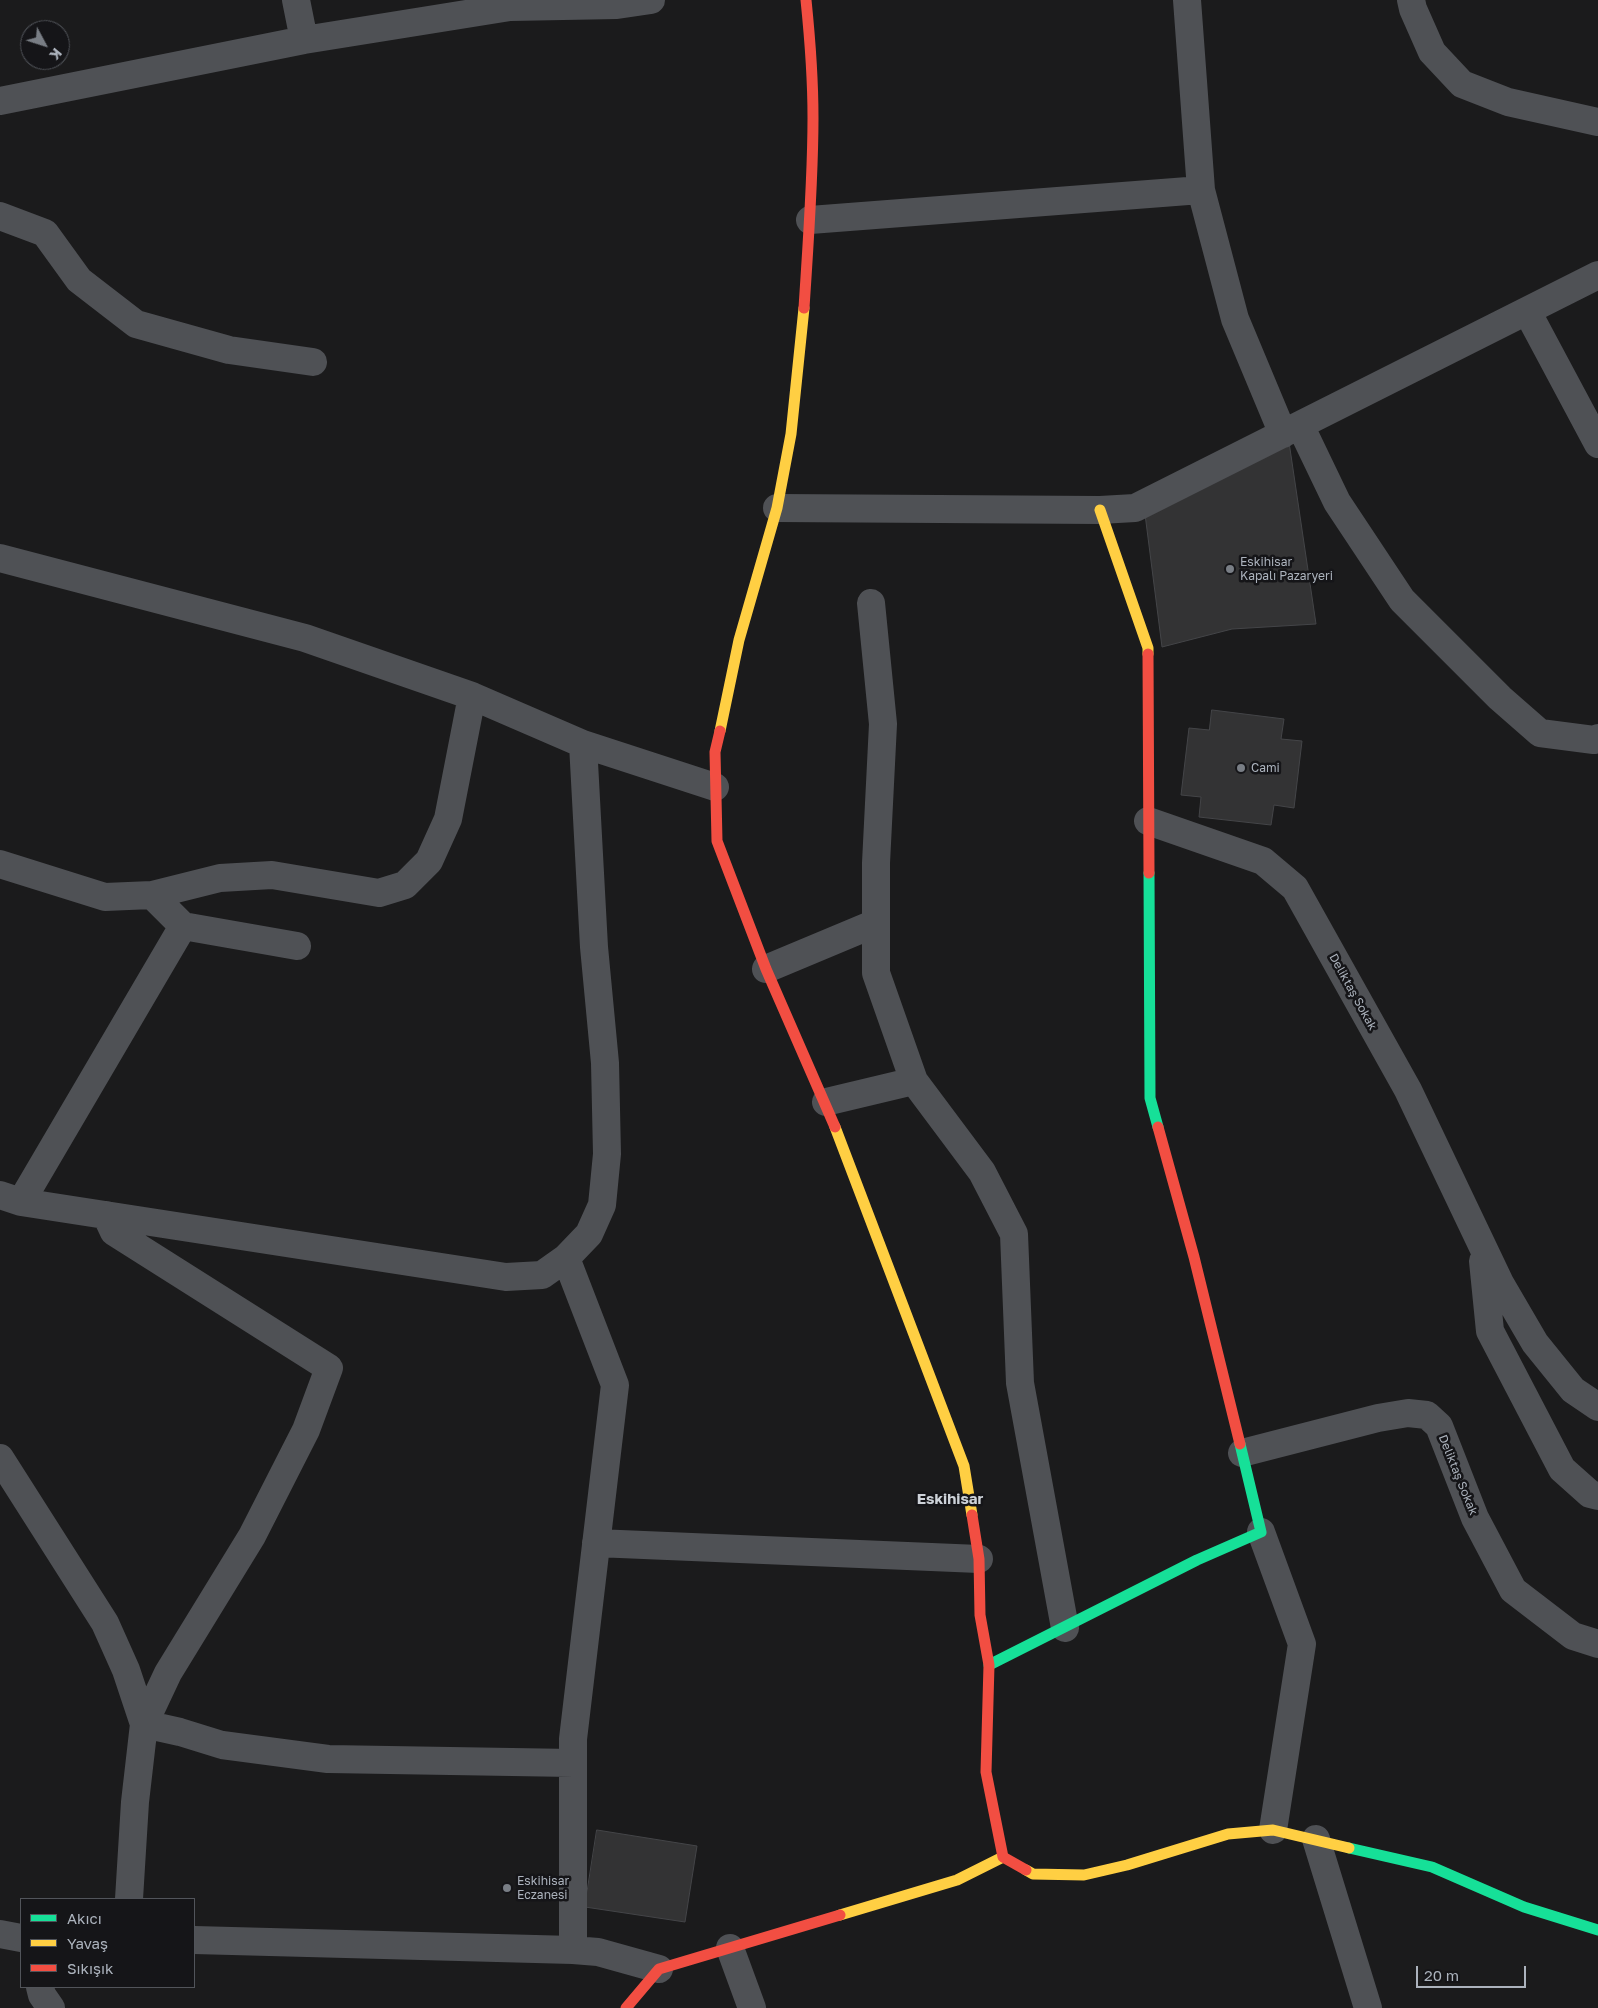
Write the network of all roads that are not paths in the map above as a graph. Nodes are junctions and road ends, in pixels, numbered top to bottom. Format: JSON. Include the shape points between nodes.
{"nodes":[{"id":1,"x":296,"y":0,"type":"edge"},
{"id":2,"x":651,"y":0,"type":"edge"},
{"id":3,"x":806,"y":0,"type":"edge"},
{"id":4,"x":1187,"y":0,"type":"edge"},
{"id":5,"x":1411,"y":0,"type":"edge"},
{"id":6,"x":304,"y":40,"type":"junction"},
{"id":7,"x":0,"y":101,"type":"edge"},
{"id":8,"x":1598,"y":122,"type":"edge"},
{"id":9,"x":1201,"y":190,"type":"junction"},
{"id":10,"x":0,"y":216,"type":"edge"},
{"id":11,"x":810,"y":220,"type":"junction"},
{"id":12,"x":1598,"y":275,"type":"edge"},
{"id":13,"x":1527,"y":311,"type":"junction"},
{"id":14,"x":313,"y":362,"type":"dead end"},
{"id":15,"x":1291,"y":429,"type":"junction"},
{"id":16,"x":1598,"y":444,"type":"edge"},
{"id":17,"x":777,"y":508,"type":"junction"},
{"id":18,"x":1100,"y":510,"type":"junction"},
{"id":19,"x":0,"y":558,"type":"edge"},
{"id":20,"x":871,"y":603,"type":"dead end"},
{"id":21,"x":472,"y":696,"type":"junction"},
{"id":22,"x":1598,"y":738,"type":"edge"},
{"id":23,"x":584,"y":744,"type":"junction"},
{"id":24,"x":715,"y":787,"type":"junction"},
{"id":25,"x":1148,"y":820,"type":"junction"},
{"id":26,"x":0,"y":864,"type":"edge"},
{"id":27,"x":152,"y":895,"type":"junction"},
{"id":28,"x":876,"y":923,"type":"junction"},
{"id":29,"x":183,"y":926,"type":"junction"},
{"id":30,"x":297,"y":946,"type":"dead end"},
{"id":31,"x":766,"y":969,"type":"junction"},
{"id":32,"x":914,"y":1081,"type":"junction"},
{"id":33,"x":826,"y":1102,"type":"junction"},
{"id":34,"x":11,"y":1199,"type":"edge"},
{"id":35,"x":106,"y":1215,"type":"junction"},
{"id":36,"x":1481,"y":1244,"type":"junction"},
{"id":37,"x":566,"y":1258,"type":"junction"},
{"id":38,"x":1598,"y":1408,"type":"edge"},
{"id":39,"x":1242,"y":1453,"type":"junction"},
{"id":40,"x":0,"y":1458,"type":"edge"},
{"id":41,"x":1598,"y":1496,"type":"edge"},
{"id":42,"x":1261,"y":1532,"type":"junction"},
{"id":43,"x":596,"y":1543,"type":"junction"},
{"id":44,"x":979,"y":1559,"type":"junction"},
{"id":45,"x":1065,"y":1628,"type":"junction"},
{"id":46,"x":1598,"y":1644,"type":"edge"},
{"id":47,"x":989,"y":1665,"type":"junction"},
{"id":48,"x":144,"y":1724,"type":"junction"},
{"id":49,"x":573,"y":1763,"type":"junction"},
{"id":50,"x":1274,"y":1830,"type":"junction"},
{"id":51,"x":1316,"y":1839,"type":"junction"},
{"id":52,"x":1003,"y":1857,"type":"junction"},
{"id":53,"x":130,"y":1898,"type":"edge"},
{"id":54,"x":1598,"y":1930,"type":"edge"},
{"id":55,"x":0,"y":1934,"type":"edge"},
{"id":56,"x":20,"y":1938,"type":"edge"},
{"id":57,"x":195,"y":1940,"type":"edge"},
{"id":58,"x":730,"y":1948,"type":"junction"},
{"id":59,"x":573,"y":1950,"type":"junction"},
{"id":60,"x":659,"y":1969,"type":"junction"},
{"id":61,"x":40,"y":1988,"type":"edge"},
{"id":62,"x":51,"y":2008,"type":"edge"},
{"id":63,"x":626,"y":2008,"type":"edge"},
{"id":64,"x":752,"y":2008,"type":"edge"},
{"id":65,"x":1368,"y":2008,"type":"edge"}],
"edges":[{"from":1,"to":6,"type":"street"},
{"from":2,"to":6,"type":"street","via":[[617,5],[510,7]]},
{"from":3,"to":11,"type":"street","via":[[813,118]]},
{"from":4,"to":9,"type":"street"},
{"from":5,"to":8,"type":"street","via":[[1432,52],[1462,84],[1508,102]]},
{"from":6,"to":7,"type":"street"},
{"from":9,"to":11,"type":"street"},
{"from":9,"to":15,"type":"street","via":[[1235,319]]},
{"from":10,"to":14,"type":"street","via":[[45,233],[79,280],[136,324],[228,350]]},
{"from":11,"to":17,"type":"street","via":[[792,434]]},
{"from":12,"to":13,"type":"street"},
{"from":13,"to":15,"type":"street"},
{"from":13,"to":16,"type":"street"},
{"from":15,"to":18,"type":"street","via":[[1135,508]]},
{"from":15,"to":22,"type":"street","via":[[1402,600],[1500,698],[1540,733]]},
{"from":17,"to":18,"type":"street"},
{"from":17,"to":24,"type":"street","via":[[730,675],[715,752]]},
{"from":18,"to":25,"type":"street","via":[[1148,648]]},
{"from":19,"to":21,"type":"street","via":[[305,638]]},
{"from":20,"to":28,"type":"street","via":[[883,724]]},
{"from":21,"to":23,"type":"street"},
{"from":21,"to":27,"type":"street","via":[[448,819],[429,861],[405,885],[379,893],[272,874],[220,878]]},
{"from":23,"to":24,"type":"street"},
{"from":23,"to":37,"type":"street","via":[[594,947],[605,1063],[607,1154],[602,1205],[590,1234]]},
{"from":24,"to":31,"type":"street","via":[[717,842]]},
{"from":25,"to":36,"type":"street","name":"Deliktaş Sokak","via":[[1263,861],[1295,888],[1408,1090]]},
{"from":25,"to":39,"type":"street","via":[[1150,1098],[1194,1257]]},
{"from":26,"to":27,"type":"street","via":[[105,897]]},
{"from":27,"to":29,"type":"street"},
{"from":28,"to":31,"type":"street"},
{"from":28,"to":32,"type":"street","via":[[876,973]]},
{"from":29,"to":30,"type":"street"},
{"from":29,"to":34,"type":"street"},
{"from":31,"to":33,"type":"street"},
{"from":32,"to":33,"type":"street"},
{"from":32,"to":45,"type":"street","via":[[982,1172],[1014,1234],[1020,1383]]},
{"from":33,"to":44,"type":"street","via":[[964,1466]]},
{"from":34,"to":35,"type":"street"},
{"from":35,"to":37,"type":"street","via":[[506,1276],[542,1274]]},
{"from":35,"to":48,"type":"street","via":[[114,1232],[329,1368],[306,1430],[252,1536],[168,1673]]},
{"from":36,"to":38,"type":"street","name":"Deliktaş Sokak","via":[[1535,1343],[1573,1390]]},
{"from":36,"to":41,"type":"street","name":"Deliktaş Sokak","via":[[1490,1331],[1562,1469],[1590,1494]]},
{"from":37,"to":43,"type":"street","via":[[615,1385]]},
{"from":39,"to":42,"type":"street"},
{"from":39,"to":46,"type":"street","name":"Deliktaş Sokak","via":[[1378,1418],[1408,1413],[1426,1415],[1439,1426],[1475,1518],[1513,1590],[1573,1636]]},
{"from":40,"to":48,"type":"street","via":[[105,1623],[126,1670]]},
{"from":42,"to":45,"type":"street","via":[[1198,1560]]},
{"from":42,"to":50,"type":"street","via":[[1302,1644]]},
{"from":43,"to":44,"type":"street"},
{"from":43,"to":49,"type":"street"},
{"from":44,"to":47,"type":"street","via":[[980,1615]]},
{"from":45,"to":47,"type":"street"},
{"from":47,"to":52,"type":"street","via":[[986,1772]]},
{"from":48,"to":49,"type":"street","via":[[222,1745],[328,1759]]},
{"from":48,"to":53,"type":"street","via":[[135,1802]]},
{"from":49,"to":59,"type":"street"},
{"from":50,"to":51,"type":"street"},
{"from":50,"to":52,"type":"street","via":[[1228,1834],[1084,1875],[1033,1874]]},
{"from":51,"to":54,"type":"street","via":[[1432,1867],[1524,1907]]},
{"from":51,"to":65,"type":"street"},
{"from":52,"to":58,"type":"street","via":[[957,1880]]},
{"from":55,"to":56,"type":"street"},
{"from":57,"to":59,"type":"street"},
{"from":58,"to":60,"type":"street"},
{"from":58,"to":64,"type":"street"},
{"from":59,"to":60,"type":"street","via":[[598,1952]]},
{"from":60,"to":63,"type":"street"},
{"from":61,"to":62,"type":"street"}]}
